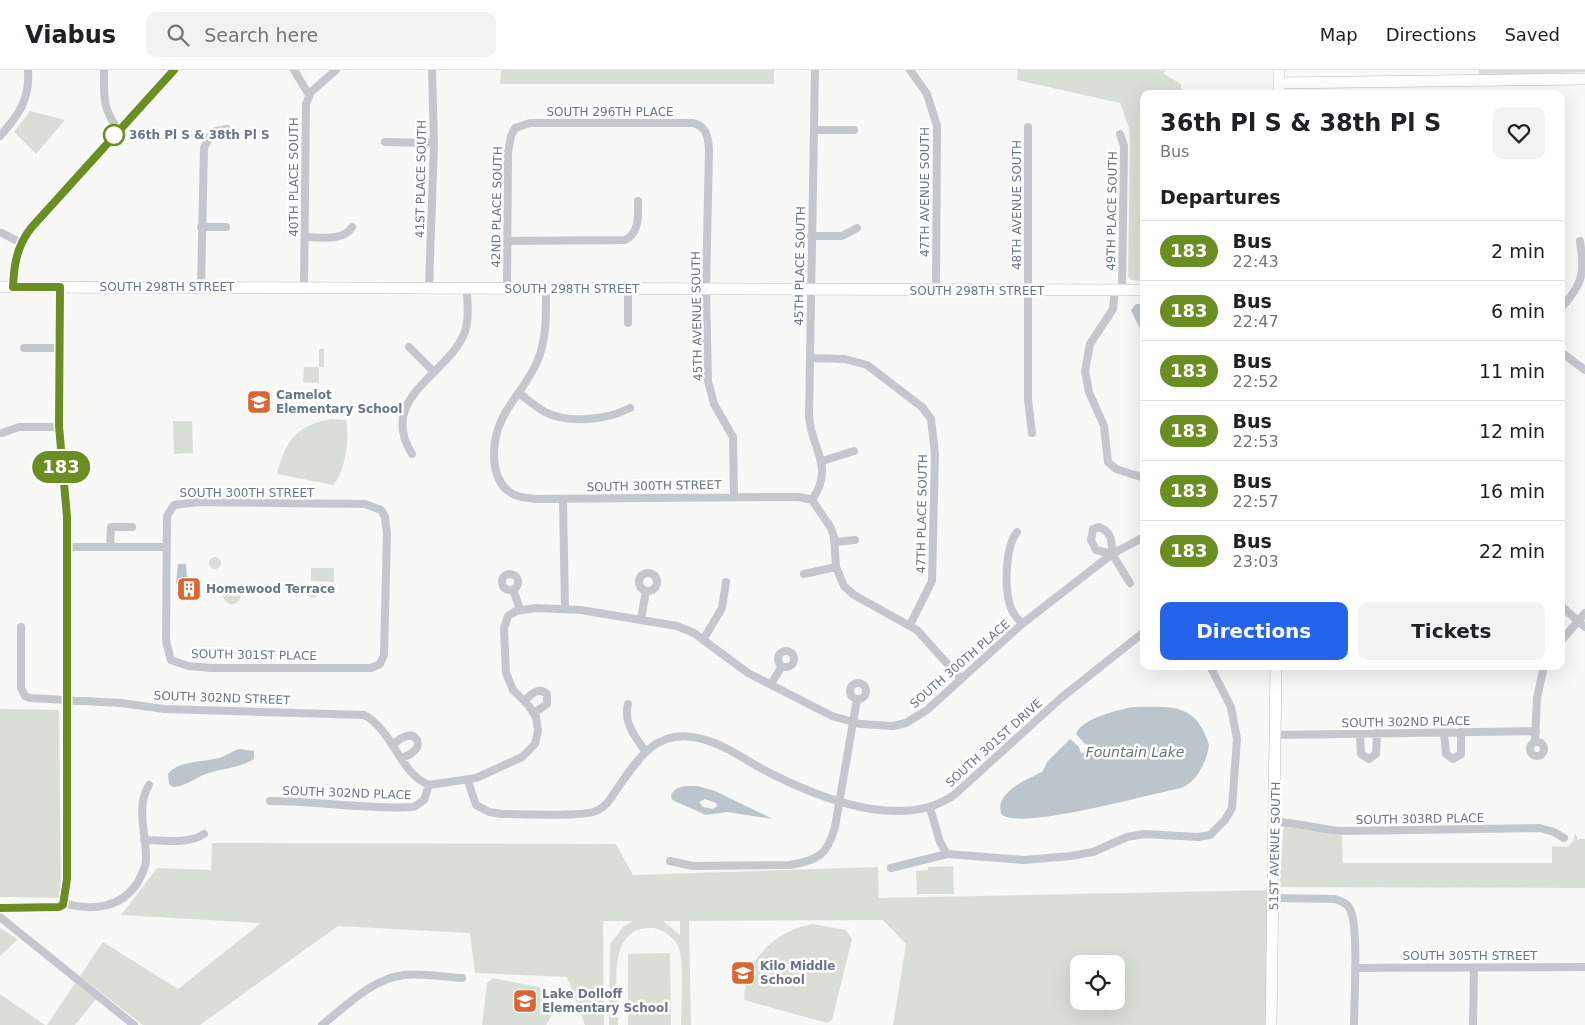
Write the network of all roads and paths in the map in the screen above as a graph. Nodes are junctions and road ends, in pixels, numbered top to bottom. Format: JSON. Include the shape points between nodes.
{"nodes":[{"id":1,"x":28,"y":70,"type":"edge"},
{"id":2,"x":104,"y":70,"type":"edge"},
{"id":3,"x":174,"y":70,"type":"edge"},
{"id":4,"x":294,"y":70,"type":"edge"},
{"id":5,"x":336,"y":70,"type":"edge"},
{"id":6,"x":432,"y":70,"type":"edge"},
{"id":7,"x":815,"y":70,"type":"edge"},
{"id":8,"x":910,"y":70,"type":"edge"},
{"id":9,"x":1280,"y":70,"type":"edge"},
{"id":10,"x":1585,"y":79,"type":"edge"},
{"id":11,"x":1280,"y":88,"type":"edge"},
{"id":12,"x":309,"y":95,"type":"junction"},
{"id":13,"x":1028,"y":127,"type":"dead end"},
{"id":14,"x":515,"y":128,"type":"joint"},
{"id":15,"x":227,"y":129,"type":"dead end"},
{"id":16,"x":704,"y":129,"type":"joint"},
{"id":17,"x":119,"y":130,"type":"junction"},
{"id":18,"x":814,"y":130,"type":"junction"},
{"id":19,"x":854,"y":130,"type":"dead end"},
{"id":20,"x":1120,"y":134,"type":"dead end"},
{"id":21,"x":0,"y":136,"type":"edge"},
{"id":22,"x":385,"y":142,"type":"dead end"},
{"id":23,"x":434,"y":143,"type":"junction"},
{"id":24,"x":638,"y":200,"type":"dead end"},
{"id":25,"x":201,"y":227,"type":"junction"},
{"id":26,"x":226,"y":227,"type":"dead end"},
{"id":27,"x":352,"y":227,"type":"dead end"},
{"id":28,"x":857,"y":228,"type":"dead end"},
{"id":29,"x":2,"y":233,"type":"dead end"},
{"id":30,"x":811,"y":236,"type":"junction"},
{"id":31,"x":304,"y":237,"type":"junction"},
{"id":32,"x":508,"y":240,"type":"junction"},
{"id":33,"x":1580,"y":241,"type":"dead end"},
{"id":34,"x":20,"y":243,"type":"junction"},
{"id":35,"x":0,"y":287,"type":"edge"},
{"id":36,"x":13,"y":287,"type":"junction"},
{"id":37,"x":60,"y":287,"type":"junction"},
{"id":38,"x":201,"y":288,"type":"junction"},
{"id":39,"x":304,"y":288,"type":"junction"},
{"id":40,"x":429,"y":288,"type":"junction"},
{"id":41,"x":467,"y":289,"type":"junction"},
{"id":42,"x":507,"y":289,"type":"junction"},
{"id":43,"x":546,"y":289,"type":"junction"},
{"id":44,"x":628,"y":289,"type":"junction"},
{"id":45,"x":706,"y":290,"type":"junction"},
{"id":46,"x":810,"y":290,"type":"junction"},
{"id":47,"x":1118,"y":290,"type":"junction"},
{"id":48,"x":1140,"y":290,"type":"edge"},
{"id":49,"x":936,"y":291,"type":"junction"},
{"id":50,"x":1028,"y":291,"type":"junction"},
{"id":51,"x":1565,"y":303,"type":"edge"},
{"id":52,"x":628,"y":323,"type":"dead end"},
{"id":53,"x":409,"y":347,"type":"dead end"},
{"id":54,"x":24,"y":348,"type":"dead end"},
{"id":55,"x":60,"y":348,"type":"junction"},
{"id":56,"x":1565,"y":355,"type":"edge"},
{"id":57,"x":810,"y":358,"type":"junction"},
{"id":58,"x":1585,"y":370,"type":"edge"},
{"id":59,"x":434,"y":371,"type":"junction"},
{"id":60,"x":519,"y":393,"type":"junction"},
{"id":61,"x":630,"y":408,"type":"dead end"},
{"id":62,"x":59,"y":426,"type":"junction"},
{"id":63,"x":1032,"y":432,"type":"dead end"},
{"id":64,"x":1,"y":434,"type":"edge"},
{"id":65,"x":854,"y":451,"type":"dead end"},
{"id":66,"x":412,"y":454,"type":"dead end"},
{"id":67,"x":822,"y":461,"type":"junction"},
{"id":68,"x":1140,"y":477,"type":"edge"},
{"id":69,"x":734,"y":497,"type":"junction"},
{"id":70,"x":563,"y":499,"type":"junction"},
{"id":71,"x":812,"y":500,"type":"junction"},
{"id":72,"x":132,"y":527,"type":"dead end"},
{"id":73,"x":1017,"y":532,"type":"dead end"},
{"id":74,"x":1140,"y":539,"type":"edge"},
{"id":75,"x":855,"y":540,"type":"dead end"},
{"id":76,"x":835,"y":542,"type":"junction"},
{"id":77,"x":67,"y":547,"type":"junction"},
{"id":78,"x":110,"y":547,"type":"junction"},
{"id":79,"x":166,"y":547,"type":"junction"},
{"id":80,"x":1112,"y":554,"type":"junction"},
{"id":81,"x":836,"y":567,"type":"junction"},
{"id":82,"x":804,"y":574,"type":"dead end"},
{"id":83,"x":726,"y":582,"type":"dead end"},
{"id":84,"x":1130,"y":584,"type":"dead end"},
{"id":85,"x":513,"y":590,"type":"dead end"},
{"id":86,"x":646,"y":591,"type":"dead end"},
{"id":87,"x":520,"y":609,"type":"junction"},
{"id":88,"x":565,"y":609,"type":"junction"},
{"id":89,"x":1565,"y":610,"type":"edge"},
{"id":90,"x":1585,"y":613,"type":"edge"},
{"id":91,"x":641,"y":619,"type":"junction"},
{"id":92,"x":1578,"y":621,"type":"junction"},
{"id":93,"x":1022,"y":624,"type":"junction"},
{"id":94,"x":910,"y":625,"type":"junction"},
{"id":95,"x":21,"y":627,"type":"dead end"},
{"id":96,"x":1585,"y":627,"type":"edge"},
{"id":97,"x":1140,"y":635,"type":"edge"},
{"id":98,"x":1565,"y":636,"type":"edge"},
{"id":99,"x":703,"y":640,"type":"junction"},
{"id":100,"x":782,"y":666,"type":"dead end"},
{"id":101,"x":364,"y":668,"type":"joint"},
{"id":102,"x":1212,"y":670,"type":"edge"},
{"id":103,"x":1276,"y":670,"type":"edge"},
{"id":104,"x":1543,"y":670,"type":"edge"},
{"id":105,"x":961,"y":679,"type":"junction"},
{"id":106,"x":771,"y":684,"type":"junction"},
{"id":107,"x":856,"y":699,"type":"dead end"},
{"id":108,"x":66,"y":701,"type":"junction"},
{"id":109,"x":524,"y":701,"type":"junction"},
{"id":110,"x":628,"y":704,"type":"dead end"},
{"id":111,"x":534,"y":713,"type":"junction"},
{"id":112,"x":853,"y":722,"type":"junction"},
{"id":113,"x":1536,"y":731,"type":"junction"},
{"id":114,"x":1461,"y":732,"type":"junction"},
{"id":115,"x":1377,"y":733,"type":"junction"},
{"id":116,"x":1444,"y":733,"type":"junction"},
{"id":117,"x":1360,"y":734,"type":"junction"},
{"id":118,"x":1276,"y":735,"type":"junction"},
{"id":119,"x":1535,"y":742,"type":"dead end"},
{"id":120,"x":392,"y":744,"type":"junction"},
{"id":121,"x":645,"y":752,"type":"junction"},
{"id":122,"x":402,"y":758,"type":"junction"},
{"id":123,"x":468,"y":781,"type":"junction"},
{"id":124,"x":429,"y":785,"type":"junction"},
{"id":125,"x":149,"y":786,"type":"dead end"},
{"id":126,"x":840,"y":801,"type":"junction"},
{"id":127,"x":270,"y":802,"type":"dead end"},
{"id":128,"x":930,"y":808,"type":"junction"},
{"id":129,"x":1275,"y":822,"type":"junction"},
{"id":130,"x":204,"y":834,"type":"dead end"},
{"id":131,"x":1564,"y":838,"type":"dead end"},
{"id":132,"x":144,"y":840,"type":"junction"},
{"id":133,"x":947,"y":854,"type":"junction"},
{"id":134,"x":670,"y":861,"type":"dead end"},
{"id":135,"x":891,"y":868,"type":"dead end"},
{"id":136,"x":1274,"y":898,"type":"junction"},
{"id":137,"x":63,"y":903,"type":"junction"},
{"id":138,"x":0,"y":908,"type":"edge"},
{"id":139,"x":0,"y":916,"type":"edge"},
{"id":140,"x":1585,"y":967,"type":"edge"},
{"id":141,"x":1354,"y":968,"type":"junction"},
{"id":142,"x":1474,"y":968,"type":"junction"},
{"id":143,"x":462,"y":978,"type":"dead end"},
{"id":144,"x":134,"y":1025,"type":"edge"},
{"id":145,"x":322,"y":1025,"type":"edge"},
{"id":146,"x":1271,"y":1025,"type":"edge"},
{"id":147,"x":1354,"y":1025,"type":"edge"},
{"id":148,"x":1473,"y":1025,"type":"edge"}],
"edges":[{"from":1,"to":21,"type":"street","via":[[28,94],[24,106]]},
{"from":2,"to":17,"type":"street","via":[[105,106]]},
{"from":3,"to":17,"type":"street"},
{"from":4,"to":12,"type":"street"},
{"from":5,"to":12,"type":"street"},
{"from":6,"to":23,"type":"street","name":"41ST PLACE SOUTH"},
{"from":7,"to":18,"type":"street","name":"45TH PLACE SOUTH"},
{"from":8,"to":49,"type":"street","name":"47TH AVENUE SOUTH","via":[[927,94],[937,126]]},
{"from":9,"to":11,"type":"street"},
{"from":10,"to":11,"type":"street"},
{"from":12,"to":31,"type":"street","name":"40TH PLACE SOUTH","via":[[305,113]]},
{"from":13,"to":50,"type":"street","name":"48TH AVENUE SOUTH"},
{"from":14,"to":16,"type":"street","name":"SOUTH 296TH PLACE","via":[[530,123],[693,123]]},
{"from":14,"to":32,"type":"street","name":"42ND PLACE SOUTH","via":[[508,152]]},
{"from":15,"to":25,"type":"street","via":[[212,132],[205,143]]},
{"from":16,"to":45,"type":"street","name":"45TH AVENUE SOUTH","via":[[709,158]]},
{"from":17,"to":34,"type":"street"},
{"from":18,"to":19,"type":"street"},
{"from":18,"to":30,"type":"street","name":"45TH PLACE SOUTH"},
{"from":20,"to":47,"type":"street","name":"49TH PLACE SOUTH","via":[[1124,146]]},
{"from":22,"to":23,"type":"street"},
{"from":23,"to":40,"type":"street","name":"41ST PLACE SOUTH"},
{"from":24,"to":32,"type":"street","via":[[637,225],[625,240]]},
{"from":25,"to":26,"type":"street"},
{"from":25,"to":38,"type":"street"},
{"from":27,"to":31,"type":"street","via":[[349,233],[338,237]]},
{"from":28,"to":30,"type":"street","via":[[842,236]]},
{"from":29,"to":34,"type":"street"},
{"from":30,"to":46,"type":"street","name":"45TH PLACE SOUTH"},
{"from":31,"to":39,"type":"street","name":"40TH PLACE SOUTH"},
{"from":32,"to":42,"type":"street","name":"42ND PLACE SOUTH"},
{"from":33,"to":51,"type":"street","via":[[1584,261],[1580,282]]},
{"from":34,"to":36,"type":"street","via":[[14,264]]},
{"from":35,"to":36,"type":"street","name":"SOUTH 298TH STREET"},
{"from":36,"to":37,"type":"street","name":"SOUTH 298TH STREET"},
{"from":37,"to":38,"type":"street","name":"SOUTH 298TH STREET"},
{"from":37,"to":55,"type":"street"},
{"from":38,"to":39,"type":"street","name":"SOUTH 298TH STREET"},
{"from":39,"to":40,"type":"street","name":"SOUTH 298TH STREET"},
{"from":40,"to":41,"type":"street","name":"SOUTH 298TH STREET"},
{"from":41,"to":42,"type":"street","name":"SOUTH 298TH STREET"},
{"from":41,"to":59,"type":"street","via":[[464,334]]},
{"from":42,"to":43,"type":"street","name":"SOUTH 298TH STREET"},
{"from":43,"to":44,"type":"street","name":"SOUTH 298TH STREET"},
{"from":43,"to":60,"type":"street","via":[[546,327],[541,351]]},
{"from":44,"to":45,"type":"street","name":"SOUTH 298TH STREET"},
{"from":44,"to":52,"type":"street"},
{"from":45,"to":46,"type":"street","name":"SOUTH 298TH STREET"},
{"from":45,"to":69,"type":"street","name":"45TH AVENUE SOUTH","via":[[708,381],[714,404],[733,436]]},
{"from":46,"to":49,"type":"street","name":"SOUTH 298TH STREET"},
{"from":46,"to":57,"type":"street","name":"45TH PLACE SOUTH"},
{"from":47,"to":48,"type":"street","name":"SOUTH 298TH STREET"},
{"from":47,"to":50,"type":"street","name":"SOUTH 298TH STREET"},
{"from":47,"to":68,"type":"street","name":"49TH PLACE SOUTH","via":[[1113,308],[1088,351],[1085,377],[1104,426],[1107,461],[1116,469]]},
{"from":49,"to":50,"type":"street","name":"SOUTH 298TH STREET"},
{"from":50,"to":63,"type":"street","name":"48TH AVENUE SOUTH","via":[[1028,400]]},
{"from":53,"to":59,"type":"street"},
{"from":54,"to":55,"type":"street"},
{"from":55,"to":62,"type":"street"},
{"from":56,"to":58,"type":"street"},
{"from":57,"to":67,"type":"street","name":"45TH PLACE SOUTH","via":[[810,422]]},
{"from":57,"to":94,"type":"street","name":"47TH PLACE SOUTH","via":[[862,362],[917,402],[932,425],[935,454],[933,576],[930,589]]},
{"from":59,"to":66,"type":"street","via":[[414,392],[406,412],[404,433]]},
{"from":60,"to":61,"type":"street","via":[[544,412],[565,418],[602,417]]},
{"from":60,"to":70,"type":"street","name":"SOUTH 300TH STREET","via":[[502,420],[495,443],[495,463],[501,483],[511,493],[525,498]]},
{"from":62,"to":64,"type":"street","via":[[19,427]]},
{"from":62,"to":77,"type":"street"},
{"from":65,"to":67,"type":"street"},
{"from":67,"to":71,"type":"street","name":"45TH PLACE SOUTH","via":[[821,483]]},
{"from":69,"to":70,"type":"street","name":"SOUTH 300TH STREET"},
{"from":69,"to":71,"type":"street","name":"SOUTH 300TH STREET"},
{"from":70,"to":88,"type":"street"},
{"from":71,"to":76,"type":"street","via":[[831,528]]},
{"from":72,"to":78,"type":"street","via":[[111,527]]},
{"from":73,"to":93,"type":"street","via":[[1008,550],[1008,595],[1012,611]]},
{"from":74,"to":80,"type":"street","name":"SOUTH 300TH PLACE"},
{"from":75,"to":76,"type":"street"},
{"from":76,"to":81,"type":"street"},
{"from":77,"to":78,"type":"street"},
{"from":77,"to":108,"type":"street"},
{"from":78,"to":79,"type":"street"},
{"from":79,"to":101,"type":"street","name":"SOUTH 301ST PLACE","via":[[166,635],[170,658],[176,664]]},
{"from":79,"to":101,"type":"street","name":"SOUTH 300TH STREET","via":[[170,509],[176,504],[378,507],[384,514],[387,534],[384,657],[378,666]]},
{"from":80,"to":84,"type":"street"},
{"from":80,"to":93,"type":"street","name":"SOUTH 300TH PLACE"},
{"from":81,"to":82,"type":"street"},
{"from":81,"to":94,"type":"street","via":[[848,591]]},
{"from":83,"to":99,"type":"street","via":[[722,608]]},
{"from":85,"to":87,"type":"street"},
{"from":86,"to":91,"type":"street"},
{"from":87,"to":88,"type":"street","name":"SOUTH 300TH PLACE"},
{"from":87,"to":109,"type":"street","via":[[506,621],[504,656],[509,684]]},
{"from":88,"to":91,"type":"street","name":"SOUTH 300TH PLACE"},
{"from":89,"to":92,"type":"street"},
{"from":90,"to":92,"type":"street"},
{"from":91,"to":99,"type":"street","name":"SOUTH 300TH PLACE","via":[[677,626]]},
{"from":92,"to":96,"type":"street"},
{"from":92,"to":98,"type":"street"},
{"from":93,"to":105,"type":"street","name":"SOUTH 300TH PLACE"},
{"from":94,"to":105,"type":"street","via":[[925,637]]},
{"from":95,"to":108,"type":"street","name":"SOUTH 302ND STREET","via":[[22,693],[30,698]]},
{"from":97,"to":128,"type":"street","name":"SOUTH 301ST DRIVE","via":[[1061,698],[954,795]]},
{"from":99,"to":106,"type":"street","name":"SOUTH 300TH PLACE","via":[[735,664]]},
{"from":100,"to":106,"type":"street"},
{"from":102,"to":133,"type":"street","via":[[1229,700],[1236,725],[1235,792],[1231,811],[1218,829],[1204,837],[1149,833],[1131,836],[1093,852],[1060,858],[1024,860]]},
{"from":103,"to":118,"type":"street","name":"51ST AVENUE SOUTH"},
{"from":104,"to":113,"type":"street","via":[[1537,698]]},
{"from":105,"to":112,"type":"street","name":"SOUTH 300TH PLACE","via":[[906,723],[886,726]]},
{"from":106,"to":112,"type":"street","name":"SOUTH 300TH PLACE","via":[[832,716]]},
{"from":107,"to":112,"type":"street"},
{"from":108,"to":120,"type":"street","name":"SOUTH 302ND STREET","via":[[164,709],[358,714],[370,718]]},
{"from":108,"to":137,"type":"street","via":[[67,879]]},
{"from":109,"to":111,"type":"street"},
{"from":109,"to":111,"type":"street","via":[[538,691],[543,690],[547,694],[547,704]]},
{"from":110,"to":121,"type":"street","via":[[628,724]]},
{"from":111,"to":123,"type":"street","via":[[538,735],[529,752]]},
{"from":112,"to":126,"type":"street"},
{"from":113,"to":114,"type":"street","name":"SOUTH 302ND PLACE"},
{"from":113,"to":119,"type":"street"},
{"from":114,"to":116,"type":"street","name":"SOUTH 302ND PLACE"},
{"from":114,"to":116,"type":"street","via":[[1461,754],[1453,759],[1446,754]]},
{"from":115,"to":116,"type":"street","name":"SOUTH 302ND PLACE"},
{"from":115,"to":117,"type":"street","name":"SOUTH 302ND PLACE"},
{"from":115,"to":117,"type":"street","via":[[1376,754],[1369,759],[1361,754]]},
{"from":117,"to":118,"type":"street","name":"SOUTH 302ND PLACE"},
{"from":118,"to":129,"type":"street","name":"51ST AVENUE SOUTH"},
{"from":120,"to":122,"type":"street","name":"SOUTH 302ND STREET"},
{"from":120,"to":122,"type":"street","via":[[408,735],[416,738],[416,750]]},
{"from":121,"to":123,"type":"street","via":[[605,805],[593,813],[489,812],[476,804]]},
{"from":121,"to":126,"type":"street","name":"SOUTH 301ST DRIVE","via":[[670,738],[698,737],[796,786]]},
{"from":122,"to":124,"type":"street","name":"SOUTH 302ND STREET","via":[[415,776]]},
{"from":123,"to":124,"type":"street","name":"SOUTH 302ND PLACE"},
{"from":124,"to":127,"type":"street","name":"SOUTH 302ND PLACE","via":[[424,800],[414,807]]},
{"from":125,"to":132,"type":"street","via":[[143,796]]},
{"from":126,"to":128,"type":"street","name":"SOUTH 301ST DRIVE","via":[[900,812]]},
{"from":126,"to":134,"type":"street","via":[[831,840],[814,860],[790,865],[752,866],[693,866]]},
{"from":128,"to":133,"type":"street"},
{"from":129,"to":131,"type":"street","name":"SOUTH 303RD PLACE","via":[[1344,831],[1540,828]]},
{"from":129,"to":136,"type":"street","name":"51ST AVENUE SOUTH"},
{"from":130,"to":132,"type":"street","via":[[189,840]]},
{"from":132,"to":137,"type":"street","via":[[144,870],[136,885],[120,900],[96,907]]},
{"from":133,"to":135,"type":"street"},
{"from":136,"to":141,"type":"street","via":[[1334,900],[1347,905],[1354,927]]},
{"from":136,"to":146,"type":"street","name":"51ST AVENUE SOUTH"},
{"from":137,"to":138,"type":"street","via":[[54,908]]},
{"from":139,"to":144,"type":"street"},
{"from":140,"to":142,"type":"street","name":"SOUTH 305TH STREET"},
{"from":141,"to":142,"type":"street","name":"SOUTH 305TH STREET"},
{"from":141,"to":147,"type":"street"},
{"from":142,"to":148,"type":"street"},
{"from":143,"to":145,"type":"street","via":[[418,975],[391,978],[364,992]]}]}
